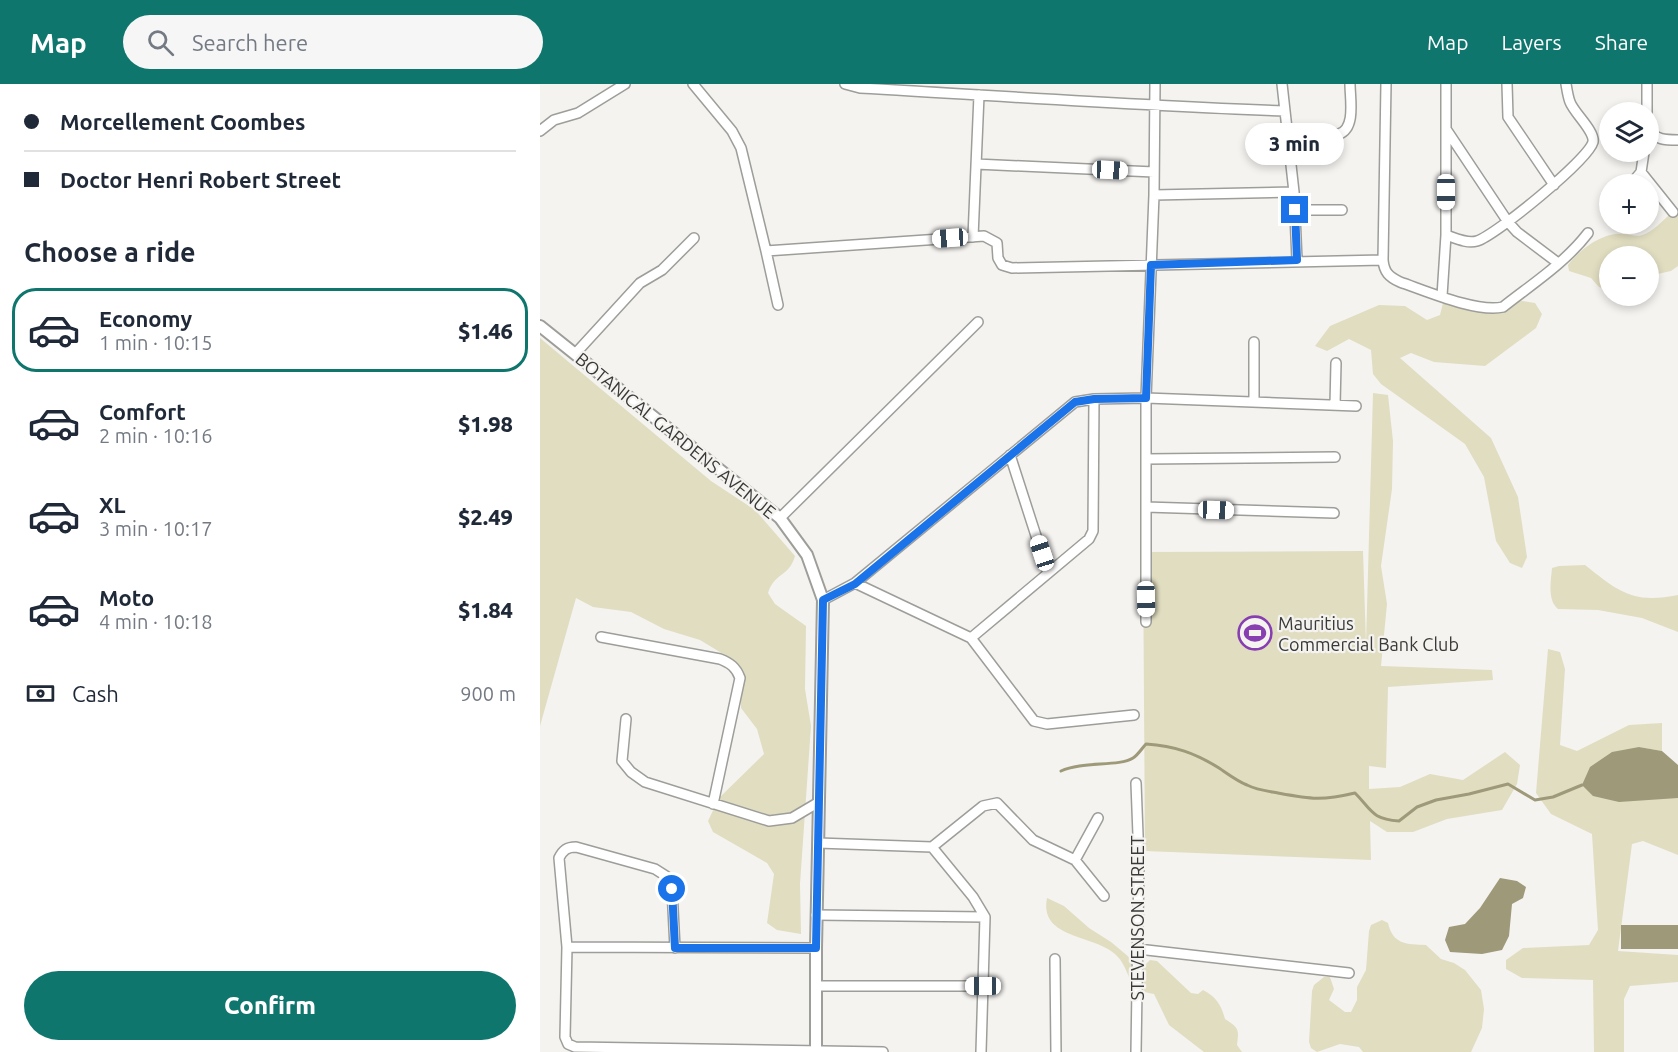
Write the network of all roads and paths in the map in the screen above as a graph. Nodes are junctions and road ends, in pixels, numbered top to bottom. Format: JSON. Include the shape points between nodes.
{"nodes":[{"id":1,"x":625,"y":84,"type":"edge"},
{"id":2,"x":693,"y":84,"type":"edge"},
{"id":3,"x":845,"y":84,"type":"edge"},
{"id":4,"x":1008,"y":84,"type":"edge"},
{"id":5,"x":1155,"y":84,"type":"edge"},
{"id":6,"x":1282,"y":84,"type":"edge"},
{"id":7,"x":1350,"y":84,"type":"edge"},
{"id":8,"x":1386,"y":84,"type":"edge"},
{"id":9,"x":1446,"y":84,"type":"edge"},
{"id":10,"x":1507,"y":84,"type":"edge"},
{"id":11,"x":1566,"y":84,"type":"edge"},
{"id":12,"x":1647,"y":84,"type":"edge"},
{"id":13,"x":979,"y":95,"type":"junction"},
{"id":14,"x":1007,"y":96,"type":"junction"},
{"id":15,"x":1647,"y":102,"type":"edge"},
{"id":16,"x":1155,"y":107,"type":"junction"},
{"id":17,"x":1285,"y":111,"type":"junction"},
{"id":18,"x":1446,"y":129,"type":"junction"},
{"id":19,"x":540,"y":131,"type":"edge"},
{"id":20,"x":1288,"y":133,"type":"junction"},
{"id":21,"x":1659,"y":138,"type":"edge"},
{"id":22,"x":1678,"y":140,"type":"edge"},
{"id":23,"x":1642,"y":162,"type":"edge"},
{"id":24,"x":976,"y":164,"type":"junction"},
{"id":25,"x":1154,"y":172,"type":"junction"},
{"id":26,"x":1641,"y":172,"type":"joint"},
{"id":27,"x":1554,"y":185,"type":"junction"},
{"id":28,"x":1294,"y":192,"type":"junction"},
{"id":29,"x":1154,"y":195,"type":"junction"},
{"id":30,"x":1295,"y":210,"type":"junction"},
{"id":31,"x":1342,"y":210,"type":"dead end"},
{"id":32,"x":1673,"y":212,"type":"dead end"},
{"id":33,"x":1508,"y":222,"type":"junction"},
{"id":34,"x":1588,"y":233,"type":"dead end"},
{"id":35,"x":1446,"y":235,"type":"junction"},
{"id":36,"x":973,"y":237,"type":"junction"},
{"id":37,"x":694,"y":238,"type":"dead end"},
{"id":38,"x":765,"y":251,"type":"junction"},
{"id":39,"x":1297,"y":260,"type":"junction"},
{"id":40,"x":1383,"y":260,"type":"junction"},
{"id":41,"x":1558,"y":263,"type":"junction"},
{"id":42,"x":1151,"y":265,"type":"junction"},
{"id":43,"x":1442,"y":296,"type":"junction"},
{"id":44,"x":778,"y":305,"type":"dead end"},
{"id":45,"x":978,"y":322,"type":"dead end"},
{"id":46,"x":540,"y":326,"type":"edge"},
{"id":47,"x":1254,"y":342,"type":"dead end"},
{"id":48,"x":576,"y":354,"type":"junction"},
{"id":49,"x":1336,"y":363,"type":"dead end"},
{"id":50,"x":1146,"y":398,"type":"junction"},
{"id":51,"x":1094,"y":399,"type":"junction"},
{"id":52,"x":1254,"y":402,"type":"junction"},
{"id":53,"x":1335,"y":405,"type":"junction"},
{"id":54,"x":1356,"y":406,"type":"dead end"},
{"id":55,"x":1010,"y":455,"type":"junction"},
{"id":56,"x":1335,"y":457,"type":"dead end"},
{"id":57,"x":1146,"y":459,"type":"junction"},
{"id":58,"x":1146,"y":507,"type":"junction"},
{"id":59,"x":1334,"y":513,"type":"dead end"},
{"id":60,"x":780,"y":518,"type":"junction"},
{"id":61,"x":1048,"y":573,"type":"junction"},
{"id":62,"x":855,"y":584,"type":"junction"},
{"id":63,"x":823,"y":600,"type":"junction"},
{"id":64,"x":1146,"y":622,"type":"dead end"},
{"id":65,"x":601,"y":637,"type":"dead end"},
{"id":66,"x":971,"y":638,"type":"junction"},
{"id":67,"x":1134,"y":715,"type":"dead end"},
{"id":68,"x":626,"y":719,"type":"dead end"},
{"id":69,"x":1136,"y":783,"type":"dead end"},
{"id":70,"x":819,"y":802,"type":"junction"},
{"id":71,"x":713,"y":804,"type":"junction"},
{"id":72,"x":1098,"y":818,"type":"dead end"},
{"id":73,"x":818,"y":843,"type":"junction"},
{"id":74,"x":932,"y":848,"type":"junction"},
{"id":75,"x":1075,"y":860,"type":"junction"},
{"id":76,"x":1104,"y":896,"type":"dead end"},
{"id":77,"x":816,"y":915,"type":"junction"},
{"id":78,"x":985,"y":917,"type":"junction"},
{"id":79,"x":567,"y":947,"type":"junction"},
{"id":80,"x":675,"y":948,"type":"junction"},
{"id":81,"x":816,"y":948,"type":"junction"},
{"id":82,"x":1138,"y":949,"type":"junction"},
{"id":83,"x":1055,"y":959,"type":"dead end"},
{"id":84,"x":1349,"y":974,"type":"dead end"},
{"id":85,"x":817,"y":986,"type":"junction"},
{"id":86,"x":983,"y":986,"type":"junction"},
{"id":87,"x":816,"y":1052,"type":"edge"},
{"id":88,"x":883,"y":1052,"type":"edge"},
{"id":89,"x":981,"y":1052,"type":"edge"},
{"id":90,"x":1056,"y":1052,"type":"edge"},
{"id":91,"x":1136,"y":1052,"type":"edge"}],
"edges":[{"from":1,"to":19,"type":"street"},
{"from":2,"to":38,"type":"street","via":[[741,148]]},
{"from":3,"to":13,"type":"street"},
{"from":4,"to":14,"type":"street"},
{"from":5,"to":16,"type":"street"},
{"from":6,"to":17,"type":"street"},
{"from":7,"to":20,"type":"street","via":[[1347,130],[1339,134]]},
{"from":8,"to":40,"type":"street"},
{"from":9,"to":18,"type":"street"},
{"from":10,"to":27,"type":"street","via":[[1508,117]]},
{"from":11,"to":27,"type":"street","via":[[1570,103],[1593,135],[1593,142]]},
{"from":12,"to":15,"type":"street"},
{"from":13,"to":14,"type":"street"},
{"from":13,"to":24,"type":"street"},
{"from":14,"to":16,"type":"street"},
{"from":16,"to":17,"type":"street"},
{"from":16,"to":25,"type":"street"},
{"from":17,"to":20,"type":"street"},
{"from":18,"to":33,"type":"street"},
{"from":18,"to":35,"type":"street"},
{"from":20,"to":28,"type":"street"},
{"from":21,"to":22,"type":"street"},
{"from":23,"to":26,"type":"street"},
{"from":24,"to":25,"type":"street"},
{"from":24,"to":36,"type":"street"},
{"from":25,"to":29,"type":"street"},
{"from":26,"to":32,"type":"street"},
{"from":27,"to":33,"type":"street"},
{"from":28,"to":29,"type":"street"},
{"from":28,"to":30,"type":"street"},
{"from":29,"to":42,"type":"street"},
{"from":30,"to":31,"type":"street"},
{"from":30,"to":39,"type":"street"},
{"from":33,"to":35,"type":"street","via":[[1479,241]]},
{"from":33,"to":41,"type":"street"},
{"from":34,"to":41,"type":"street"},
{"from":35,"to":43,"type":"street"},
{"from":36,"to":38,"type":"street"},
{"from":36,"to":42,"type":"street","via":[[984,236],[997,243],[1002,265],[1012,268]]},
{"from":37,"to":48,"type":"street","via":[[662,270],[640,283]]},
{"from":38,"to":44,"type":"street"},
{"from":39,"to":40,"type":"street"},
{"from":39,"to":42,"type":"street"},
{"from":40,"to":43,"type":"street","via":[[1391,277]]},
{"from":41,"to":43,"type":"street","via":[[1503,307],[1486,308]]},
{"from":42,"to":50,"type":"street"},
{"from":45,"to":60,"type":"street"},
{"from":46,"to":48,"type":"street","name":"BOTANICAL GARDENS AVENUE"},
{"from":47,"to":52,"type":"street"},
{"from":48,"to":60,"type":"street","name":"BOTANICAL GARDENS AVENUE"},
{"from":49,"to":53,"type":"street"},
{"from":50,"to":51,"type":"street"},
{"from":50,"to":52,"type":"street"},
{"from":50,"to":57,"type":"street"},
{"from":51,"to":55,"type":"street","via":[[1075,402]]},
{"from":51,"to":61,"type":"street","via":[[1093,531],[1082,546]]},
{"from":52,"to":53,"type":"street"},
{"from":53,"to":54,"type":"street"},
{"from":55,"to":61,"type":"street"},
{"from":55,"to":62,"type":"street"},
{"from":56,"to":57,"type":"street"},
{"from":57,"to":58,"type":"street"},
{"from":58,"to":59,"type":"street"},
{"from":58,"to":64,"type":"street"},
{"from":60,"to":63,"type":"street","name":"BOTANICAL GARDENS AVENUE","via":[[807,555]]},
{"from":61,"to":66,"type":"street"},
{"from":62,"to":63,"type":"street"},
{"from":62,"to":66,"type":"street"},
{"from":63,"to":70,"type":"street","name":"BOTANICAL GARDENS AVENUE"},
{"from":65,"to":71,"type":"street","via":[[720,659],[737,670],[740,678]]},
{"from":66,"to":67,"type":"street","via":[[1034,721],[1047,724]]},
{"from":68,"to":71,"type":"street","via":[[622,761],[630,772],[645,782]]},
{"from":69,"to":82,"type":"street","name":"STEVENSON STREET"},
{"from":70,"to":71,"type":"street","via":[[780,821]]},
{"from":70,"to":73,"type":"street","name":"BOTANICAL GARDENS AVENUE"},
{"from":72,"to":75,"type":"street"},
{"from":73,"to":74,"type":"street"},
{"from":73,"to":77,"type":"street","name":"BOTANICAL GARDENS AVENUE"},
{"from":74,"to":75,"type":"street","via":[[983,807],[997,803],[1033,840]]},
{"from":74,"to":78,"type":"street"},
{"from":75,"to":76,"type":"street"},
{"from":77,"to":78,"type":"street"},
{"from":77,"to":81,"type":"street","name":"BOTANICAL GARDENS AVENUE"},
{"from":78,"to":86,"type":"street"},
{"from":79,"to":80,"type":"street"},
{"from":79,"to":80,"type":"street","via":[[559,858],[568,847],[576,847],[655,869],[666,876],[672,889]]},
{"from":79,"to":87,"type":"street","via":[[565,1037],[575,1047]]},
{"from":80,"to":81,"type":"street"},
{"from":81,"to":85,"type":"street","name":"BOTANICAL GARDENS AVENUE"},
{"from":82,"to":84,"type":"street"},
{"from":82,"to":91,"type":"street","name":"STEVENSON STREET"},
{"from":83,"to":90,"type":"street"},
{"from":85,"to":86,"type":"street"},
{"from":85,"to":87,"type":"street","name":"BOTANICAL GARDENS AVENUE"},
{"from":86,"to":89,"type":"street"},
{"from":87,"to":88,"type":"street"}]}
